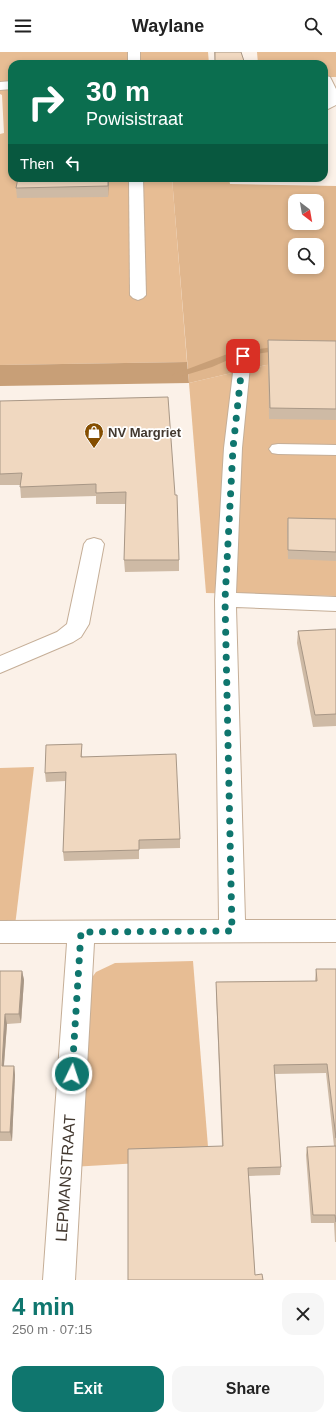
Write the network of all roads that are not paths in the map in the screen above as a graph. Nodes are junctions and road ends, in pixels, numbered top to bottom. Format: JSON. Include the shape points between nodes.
{"nodes":[{"id":1,"x":329,"y":80,"type":"edge"},
{"id":2,"x":328,"y":105,"type":"edge"},
{"id":3,"x":136,"y":182,"type":"edge"},
{"id":4,"x":138,"y":295,"type":"dead end"},
{"id":5,"x":243,"y":356,"type":"dead end"},
{"id":6,"x":278,"y":449,"type":"dead end"},
{"id":7,"x":336,"y":450,"type":"edge"},
{"id":8,"x":94,"y":544,"type":"dead end"},
{"id":9,"x":225,"y":600,"type":"junction"},
{"id":10,"x":336,"y":604,"type":"edge"},
{"id":11,"x":0,"y":664,"type":"edge"},
{"id":12,"x":232,"y":931,"type":"junction"},
{"id":13,"x":336,"y":931,"type":"edge"},
{"id":14,"x":0,"y":932,"type":"edge"},
{"id":15,"x":81,"y":932,"type":"junction"},
{"id":16,"x":59,"y":1280,"type":"edge"}],
"edges":[{"from":1,"to":2,"type":"street","via":[[335,101]]},
{"from":3,"to":4,"type":"street"},
{"from":5,"to":9,"type":"street","via":[[233,448]]},
{"from":6,"to":7,"type":"street"},
{"from":8,"to":11,"type":"street","via":[[78,624],[73,632]]},
{"from":9,"to":10,"type":"street"},
{"from":9,"to":12,"type":"street"},
{"from":12,"to":13,"type":"street"},
{"from":12,"to":15,"type":"street"},
{"from":14,"to":15,"type":"street"},
{"from":15,"to":16,"type":"street","name":"LEPMANSTRAAT"}]}
